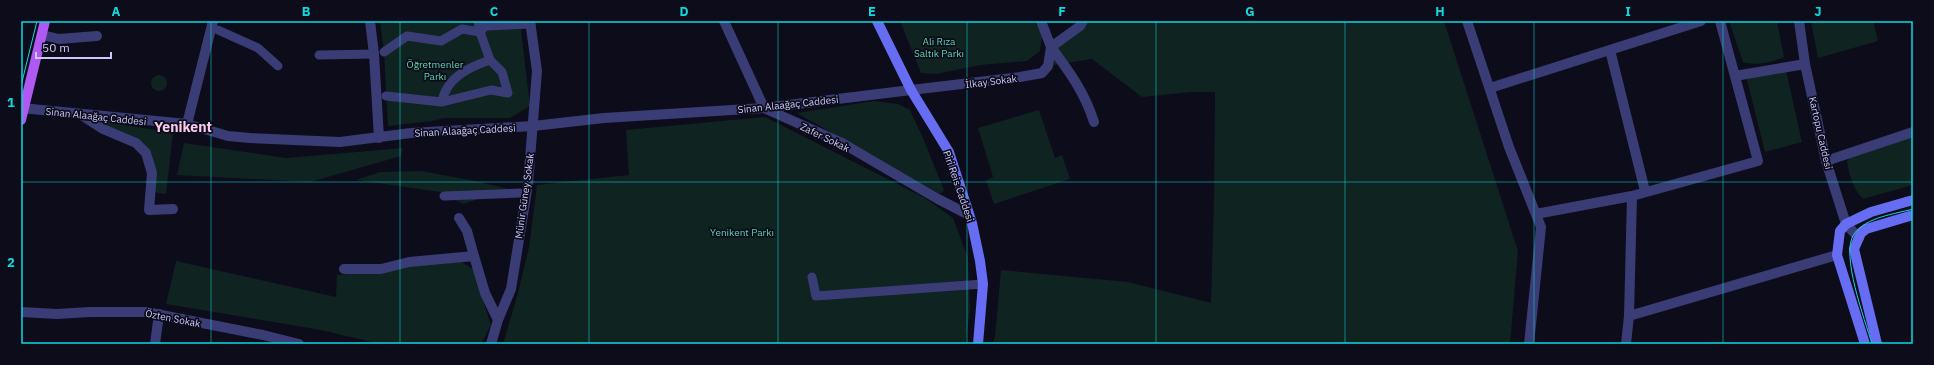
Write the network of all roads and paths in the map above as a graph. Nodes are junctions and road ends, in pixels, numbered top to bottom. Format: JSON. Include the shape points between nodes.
{"nodes":[{"id":1,"x":45,"y":21,"type":"edge"},
{"id":2,"x":213,"y":21,"type":"edge"},
{"id":3,"x":370,"y":21,"type":"edge"},
{"id":4,"x":478,"y":21,"type":"edge"},
{"id":5,"x":724,"y":21,"type":"edge"},
{"id":6,"x":877,"y":21,"type":"edge"},
{"id":7,"x":1041,"y":21,"type":"edge"},
{"id":8,"x":1083,"y":21,"type":"edge"},
{"id":9,"x":1467,"y":21,"type":"edge"},
{"id":10,"x":1701,"y":21,"type":"edge"},
{"id":11,"x":1720,"y":21,"type":"edge"},
{"id":12,"x":1799,"y":21,"type":"edge"},
{"id":13,"x":530,"y":22,"type":"edge"},
{"id":14,"x":218,"y":30,"type":"dead end"},
{"id":15,"x":480,"y":32,"type":"junction"},
{"id":16,"x":42,"y":35,"type":"junction"},
{"id":17,"x":96,"y":36,"type":"dead end"},
{"id":18,"x":1051,"y":47,"type":"junction"},
{"id":19,"x":1610,"y":50,"type":"junction"},
{"id":20,"x":379,"y":53,"type":"junction"},
{"id":21,"x":320,"y":55,"type":"dead end"},
{"id":22,"x":490,"y":60,"type":"junction"},
{"id":23,"x":1805,"y":64,"type":"junction"},
{"id":24,"x":278,"y":66,"type":"dead end"},
{"id":25,"x":1735,"y":76,"type":"junction"},
{"id":26,"x":1490,"y":88,"type":"junction"},
{"id":27,"x":911,"y":90,"type":"junction"},
{"id":28,"x":386,"y":96,"type":"dead end"},
{"id":29,"x":442,"y":102,"type":"junction"},
{"id":30,"x":22,"y":108,"type":"edge"},
{"id":31,"x":764,"y":108,"type":"junction"},
{"id":32,"x":80,"y":114,"type":"junction"},
{"id":33,"x":21,"y":120,"type":"edge"},
{"id":34,"x":1094,"y":122,"type":"dead end"},
{"id":35,"x":187,"y":124,"type":"junction"},
{"id":36,"x":533,"y":126,"type":"junction"},
{"id":37,"x":1913,"y":132,"type":"edge"},
{"id":38,"x":379,"y":138,"type":"junction"},
{"id":39,"x":1826,"y":161,"type":"junction"},
{"id":40,"x":1645,"y":191,"type":"junction"},
{"id":41,"x":520,"y":193,"type":"dead end"},
{"id":42,"x":444,"y":196,"type":"dead end"},
{"id":43,"x":1632,"y":196,"type":"junction"},
{"id":44,"x":1913,"y":200,"type":"edge"},
{"id":45,"x":173,"y":209,"type":"dead end"},
{"id":46,"x":1536,"y":214,"type":"junction"},
{"id":47,"x":969,"y":215,"type":"junction"},
{"id":48,"x":1913,"y":215,"type":"edge"},
{"id":49,"x":459,"y":218,"type":"dead end"},
{"id":50,"x":1846,"y":224,"type":"junction"},
{"id":51,"x":1859,"y":238,"type":"junction"},
{"id":52,"x":474,"y":256,"type":"junction"},
{"id":53,"x":1837,"y":256,"type":"junction"},
{"id":54,"x":344,"y":269,"type":"dead end"},
{"id":55,"x":812,"y":277,"type":"dead end"},
{"id":56,"x":982,"y":284,"type":"junction"},
{"id":57,"x":21,"y":312,"type":"edge"},
{"id":58,"x":159,"y":314,"type":"junction"},
{"id":59,"x":1629,"y":316,"type":"junction"},
{"id":60,"x":498,"y":320,"type":"junction"},
{"id":61,"x":1863,"y":343,"type":"edge"},
{"id":62,"x":155,"y":344,"type":"edge"},
{"id":63,"x":299,"y":344,"type":"edge"},
{"id":64,"x":491,"y":344,"type":"edge"},
{"id":65,"x":978,"y":344,"type":"edge"},
{"id":66,"x":1529,"y":344,"type":"edge"},
{"id":67,"x":1626,"y":344,"type":"edge"},
{"id":68,"x":1876,"y":344,"type":"edge"}],
"edges":[{"from":1,"to":16,"type":"main road"},
{"from":2,"to":35,"type":"street"},
{"from":3,"to":20,"type":"street"},
{"from":4,"to":15,"type":"street"},
{"from":5,"to":31,"type":"street"},
{"from":6,"to":27,"type":"main road","name":"Piri Reis Caddesi"},
{"from":7,"to":18,"type":"street"},
{"from":8,"to":18,"type":"street"},
{"from":9,"to":26,"type":"street"},
{"from":10,"to":19,"type":"street"},
{"from":11,"to":25,"type":"street"},
{"from":12,"to":23,"type":"street","name":"Kartopu Caddesi"},
{"from":13,"to":15,"type":"street","via":[[485,26]]},
{"from":13,"to":36,"type":"street","name":"Münir Güney Sokak","via":[[536,71]]},
{"from":14,"to":24,"type":"street","via":[[258,48]]},
{"from":15,"to":20,"type":"street","via":[[462,28],[441,40],[407,36]]},
{"from":15,"to":22,"type":"street"},
{"from":16,"to":17,"type":"street","via":[[59,39]]},
{"from":16,"to":30,"type":"main road"},
{"from":18,"to":27,"type":"street","name":"İlkay Sokak","via":[[1048,66],[1042,73]]},
{"from":18,"to":34,"type":"street","via":[[1075,79]]},
{"from":19,"to":26,"type":"street"},
{"from":19,"to":40,"type":"street"},
{"from":20,"to":21,"type":"street"},
{"from":20,"to":38,"type":"street"},
{"from":22,"to":29,"type":"street","via":[[463,72],[444,92]]},
{"from":22,"to":29,"type":"street","via":[[502,72],[508,93],[491,90]]},
{"from":23,"to":25,"type":"street"},
{"from":23,"to":39,"type":"street","name":"Kartopu Caddesi"},
{"from":25,"to":40,"type":"street","via":[[1758,161]]},
{"from":26,"to":46,"type":"street","via":[[1509,147]]},
{"from":27,"to":31,"type":"street","name":"Sinan Alaağaç Caddesi"},
{"from":27,"to":47,"type":"main road","name":"Piri Reis Caddesi","via":[[949,152]]},
{"from":28,"to":29,"type":"street"},
{"from":30,"to":32,"type":"street","name":"Sinan Alaağaç Caddesi"},
{"from":30,"to":33,"type":"main road"},
{"from":31,"to":36,"type":"street","name":"Sinan Alaağaç Caddesi","via":[[604,118]]},
{"from":31,"to":47,"type":"street","name":"Zafer Sokak","via":[[842,144]]},
{"from":32,"to":35,"type":"street","name":"Sinan Alaağaç Caddesi"},
{"from":32,"to":45,"type":"street","via":[[136,143],[146,153],[152,173],[149,210]]},
{"from":35,"to":38,"type":"street","name":"Sinan Alaağaç Caddesi","via":[[228,136],[277,140],[340,142]]},
{"from":36,"to":38,"type":"street","name":"Sinan Alaağaç Caddesi"},
{"from":36,"to":60,"type":"street","name":"Münir Güney Sokak","via":[[528,184],[510,289]]},
{"from":37,"to":39,"type":"street"},
{"from":39,"to":50,"type":"street","name":"Kartopu Caddesi"},
{"from":40,"to":43,"type":"street"},
{"from":41,"to":42,"type":"street"},
{"from":43,"to":46,"type":"street"},
{"from":43,"to":59,"type":"street"},
{"from":44,"to":50,"type":"main road","via":[[1871,212]]},
{"from":46,"to":66,"type":"street","via":[[1541,227]]},
{"from":47,"to":56,"type":"main road","name":"Piri Reis Caddesi","via":[[980,261]]},
{"from":48,"to":51,"type":"main road","via":[[1866,229]]},
{"from":49,"to":52,"type":"street","via":[[467,231]]},
{"from":50,"to":51,"type":"street","name":"Kartopu Caddesi"},
{"from":50,"to":53,"type":"main road","via":[[1839,236]]},
{"from":51,"to":68,"type":"main road","via":[[1854,249],[1855,257]]},
{"from":52,"to":54,"type":"street","via":[[409,262],[381,269]]},
{"from":52,"to":60,"type":"street","via":[[485,293]]},
{"from":53,"to":59,"type":"street"},
{"from":53,"to":61,"type":"main road"},
{"from":55,"to":56,"type":"street","via":[[816,296]]},
{"from":56,"to":65,"type":"main road","name":"Piri Reis Caddesi"},
{"from":57,"to":58,"type":"street","name":"Özten Sokak"},
{"from":58,"to":62,"type":"street"},
{"from":58,"to":63,"type":"street","name":"Özten Sokak"},
{"from":59,"to":67,"type":"street"},
{"from":60,"to":64,"type":"street","name":"Münir Güney Sokak"}]}
